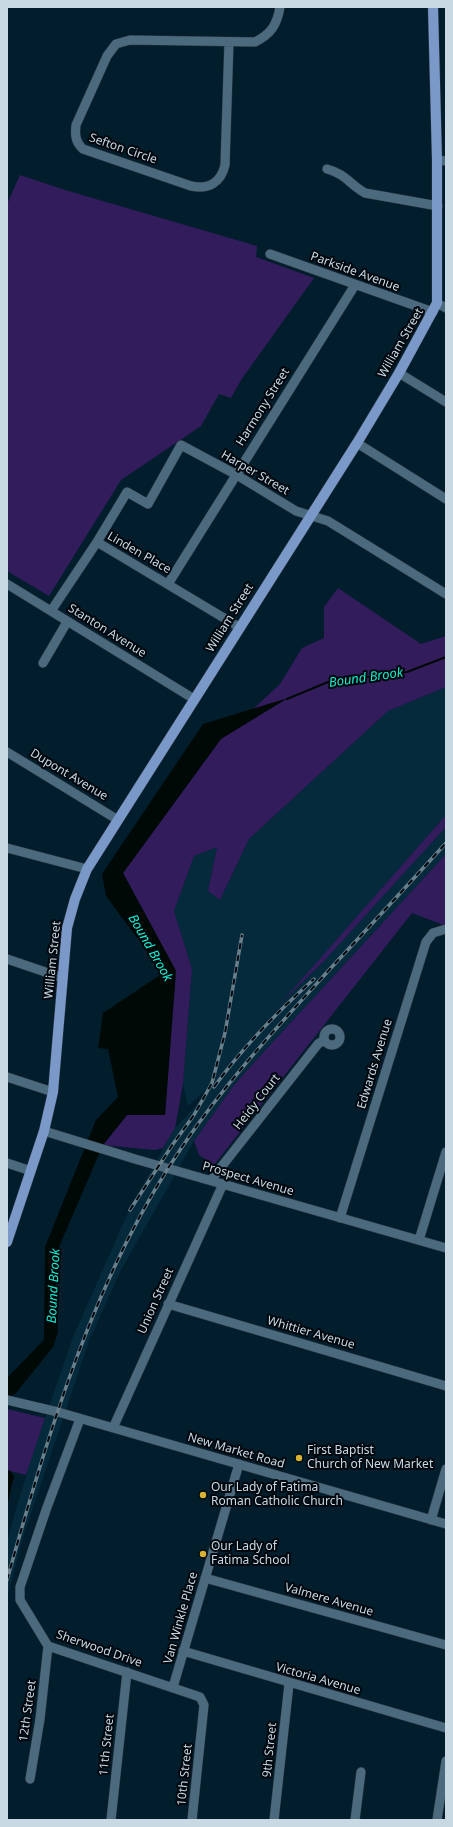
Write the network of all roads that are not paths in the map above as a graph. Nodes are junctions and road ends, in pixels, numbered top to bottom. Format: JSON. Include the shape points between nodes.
{"nodes":[{"id":1,"x":280,"y":7,"type":"edge"},
{"id":2,"x":433,"y":7,"type":"edge"},
{"id":3,"x":230,"y":42,"type":"junction"},
{"id":4,"x":442,"y":160,"type":"edge"},
{"id":5,"x":327,"y":169,"type":"dead end"},
{"id":6,"x":438,"y":206,"type":"junction"},
{"id":7,"x":270,"y":254,"type":"dead end"},
{"id":8,"x":355,"y":285,"type":"junction"},
{"id":9,"x":439,"y":308,"type":"edge"},
{"id":10,"x":399,"y":372,"type":"junction"},
{"id":11,"x":446,"y":402,"type":"edge"},
{"id":12,"x":357,"y":443,"type":"junction"},
{"id":13,"x":235,"y":474,"type":"junction"},
{"id":14,"x":446,"y":498,"type":"edge"},
{"id":15,"x":309,"y":516,"type":"junction"},
{"id":16,"x":97,"y":542,"type":"junction"},
{"id":17,"x":7,"y":584,"type":"edge"},
{"id":18,"x":168,"y":584,"type":"junction"},
{"id":19,"x":446,"y":594,"type":"edge"},
{"id":20,"x":51,"y":611,"type":"junction"},
{"id":21,"x":67,"y":622,"type":"junction"},
{"id":22,"x":239,"y":627,"type":"junction"},
{"id":23,"x":43,"y":663,"type":"dead end"},
{"id":24,"x":194,"y":699,"type":"junction"},
{"id":25,"x":7,"y":752,"type":"edge"},
{"id":26,"x":118,"y":820,"type":"junction"},
{"id":27,"x":7,"y":848,"type":"edge"},
{"id":28,"x":87,"y":869,"type":"junction"},
{"id":29,"x":446,"y":929,"type":"edge"},
{"id":30,"x":7,"y":959,"type":"edge"},
{"id":31,"x":63,"y":978,"type":"junction"},
{"id":32,"x":324,"y":1040,"type":"dead end"},
{"id":33,"x":7,"y":1077,"type":"edge"},
{"id":34,"x":53,"y":1092,"type":"junction"},
{"id":35,"x":44,"y":1131,"type":"junction"},
{"id":36,"x":446,"y":1152,"type":"edge"},
{"id":37,"x":7,"y":1163,"type":"edge"},
{"id":38,"x":31,"y":1171,"type":"junction"},
{"id":39,"x":211,"y":1180,"type":"junction"},
{"id":40,"x":223,"y":1184,"type":"junction"},
{"id":41,"x":340,"y":1218,"type":"junction"},
{"id":42,"x":419,"y":1240,"type":"junction"},
{"id":43,"x":7,"y":1242,"type":"edge"},
{"id":44,"x":446,"y":1248,"type":"edge"},
{"id":45,"x":168,"y":1304,"type":"junction"},
{"id":46,"x":446,"y":1386,"type":"edge"},
{"id":47,"x":7,"y":1400,"type":"edge"},
{"id":48,"x":80,"y":1419,"type":"junction"},
{"id":49,"x":113,"y":1428,"type":"junction"},
{"id":50,"x":239,"y":1464,"type":"junction"},
{"id":51,"x":446,"y":1469,"type":"edge"},
{"id":52,"x":432,"y":1520,"type":"junction"},
{"id":53,"x":446,"y":1524,"type":"edge"},
{"id":54,"x":205,"y":1578,"type":"junction"},
{"id":55,"x":446,"y":1645,"type":"edge"},
{"id":56,"x":48,"y":1646,"type":"junction"},
{"id":57,"x":183,"y":1651,"type":"junction"},
{"id":58,"x":127,"y":1672,"type":"junction"},
{"id":59,"x":289,"y":1684,"type":"junction"},
{"id":60,"x":173,"y":1687,"type":"junction"},
{"id":61,"x":446,"y":1728,"type":"edge"},
{"id":62,"x":202,"y":1733,"type":"joint"},
{"id":63,"x":446,"y":1760,"type":"edge"},
{"id":64,"x":361,"y":1772,"type":"dead end"},
{"id":65,"x":30,"y":1778,"type":"dead end"},
{"id":66,"x":111,"y":1820,"type":"edge"},
{"id":67,"x":192,"y":1820,"type":"edge"},
{"id":68,"x":274,"y":1820,"type":"edge"},
{"id":69,"x":355,"y":1820,"type":"edge"},
{"id":70,"x":437,"y":1820,"type":"edge"}],
"edges":[{"from":1,"to":3,"type":"street","name":"Sefton Circle","via":[[274,26],[266,37],[255,42]]},
{"from":2,"to":4,"type":"main road","name":"William Street"},
{"from":3,"to":3,"type":"street","name":"Sefton Circle","via":[[130,40],[116,44],[107,56],[76,125],[78,145],[83,149],[191,186],[205,187],[213,184],[223,172],[225,165]]},
{"from":4,"to":6,"type":"main road","name":"William Street"},
{"from":5,"to":6,"type":"street","via":[[343,175],[365,193]]},
{"from":6,"to":9,"type":"main road","name":"William Street"},
{"from":7,"to":8,"type":"street","name":"Parkside Avenue"},
{"from":8,"to":9,"type":"street","name":"Parkside Avenue"},
{"from":8,"to":13,"type":"street","name":"Harmony Street"},
{"from":9,"to":10,"type":"main road","name":"William Street"},
{"from":10,"to":11,"type":"street"},
{"from":10,"to":12,"type":"main road","name":"William Street"},
{"from":12,"to":14,"type":"street"},
{"from":12,"to":15,"type":"main road","name":"William Street"},
{"from":13,"to":15,"type":"street","name":"Harper Street","via":[[296,511]]},
{"from":13,"to":16,"type":"street","name":"Harper Street","via":[[181,445],[148,504],[127,492]]},
{"from":13,"to":18,"type":"street","name":"Harmony Street"},
{"from":15,"to":19,"type":"street","name":"Harper Street","via":[[328,521]]},
{"from":15,"to":22,"type":"main road","name":"William Street"},
{"from":16,"to":18,"type":"street","name":"Linden Place"},
{"from":16,"to":20,"type":"street","name":"Linden Place"},
{"from":17,"to":20,"type":"street","name":"Stanton Avenue"},
{"from":18,"to":22,"type":"street","name":"Linden Place"},
{"from":20,"to":21,"type":"street","name":"Stanton Avenue"},
{"from":21,"to":23,"type":"street"},
{"from":21,"to":24,"type":"street","name":"Stanton Avenue"},
{"from":22,"to":24,"type":"main road","name":"William Street"},
{"from":24,"to":26,"type":"main road","name":"William Street"},
{"from":25,"to":26,"type":"street","name":"Dupont Avenue"},
{"from":26,"to":28,"type":"main road","name":"William Street"},
{"from":27,"to":28,"type":"street"},
{"from":28,"to":31,"type":"main road","name":"William Street","via":[[75,899],[68,928]]},
{"from":29,"to":41,"type":"street","name":"Edwards Avenue","via":[[433,933],[426,942]]},
{"from":30,"to":31,"type":"street"},
{"from":31,"to":34,"type":"main road","name":"William Street"},
{"from":32,"to":39,"type":"street","name":"Heidy Court","via":[[318,1044]]},
{"from":33,"to":34,"type":"street"},
{"from":34,"to":35,"type":"main road","name":"William Street"},
{"from":35,"to":38,"type":"main road","name":"William Street"},
{"from":35,"to":39,"type":"street","name":"Prospect Avenue"},
{"from":36,"to":42,"type":"street"},
{"from":37,"to":38,"type":"street"},
{"from":38,"to":43,"type":"main road","name":"William Street"},
{"from":39,"to":40,"type":"street","name":"Prospect Avenue"},
{"from":40,"to":41,"type":"street","name":"Prospect Avenue"},
{"from":40,"to":45,"type":"street","name":"Union Street"},
{"from":41,"to":42,"type":"street","name":"Prospect Avenue"},
{"from":42,"to":44,"type":"street","name":"Prospect Avenue"},
{"from":45,"to":46,"type":"street","name":"Whittier Avenue"},
{"from":45,"to":49,"type":"street","name":"Union Street"},
{"from":47,"to":48,"type":"street","name":"New Market Road"},
{"from":48,"to":49,"type":"street","name":"New Market Road"},
{"from":48,"to":56,"type":"street","name":"Sherwood Drive","via":[[46,1510],[19,1594],[20,1600]]},
{"from":49,"to":50,"type":"street","name":"New Market Road"},
{"from":50,"to":52,"type":"street","name":"New Market Road"},
{"from":50,"to":54,"type":"street","name":"Van Winkle Place"},
{"from":51,"to":52,"type":"street"},
{"from":52,"to":53,"type":"street","name":"New Market Road"},
{"from":54,"to":55,"type":"street","name":"Valmere Avenue"},
{"from":54,"to":57,"type":"street","name":"Van Winkle Place"},
{"from":56,"to":58,"type":"street","name":"Sherwood Drive"},
{"from":56,"to":65,"type":"street","name":"12th Street"},
{"from":57,"to":59,"type":"street","name":"Victoria Avenue"},
{"from":57,"to":60,"type":"street","name":"Van Winkle Place"},
{"from":58,"to":60,"type":"street","name":"Sherwood Drive"},
{"from":58,"to":66,"type":"street","name":"11th Street"},
{"from":59,"to":61,"type":"street","name":"Victoria Avenue"},
{"from":59,"to":68,"type":"street","name":"9th Street"},
{"from":60,"to":62,"type":"street","name":"Sherwood Drive","via":[[200,1697],[204,1705]]},
{"from":62,"to":67,"type":"street","name":"10th Street"},
{"from":63,"to":70,"type":"street"},
{"from":64,"to":69,"type":"street"}]}
